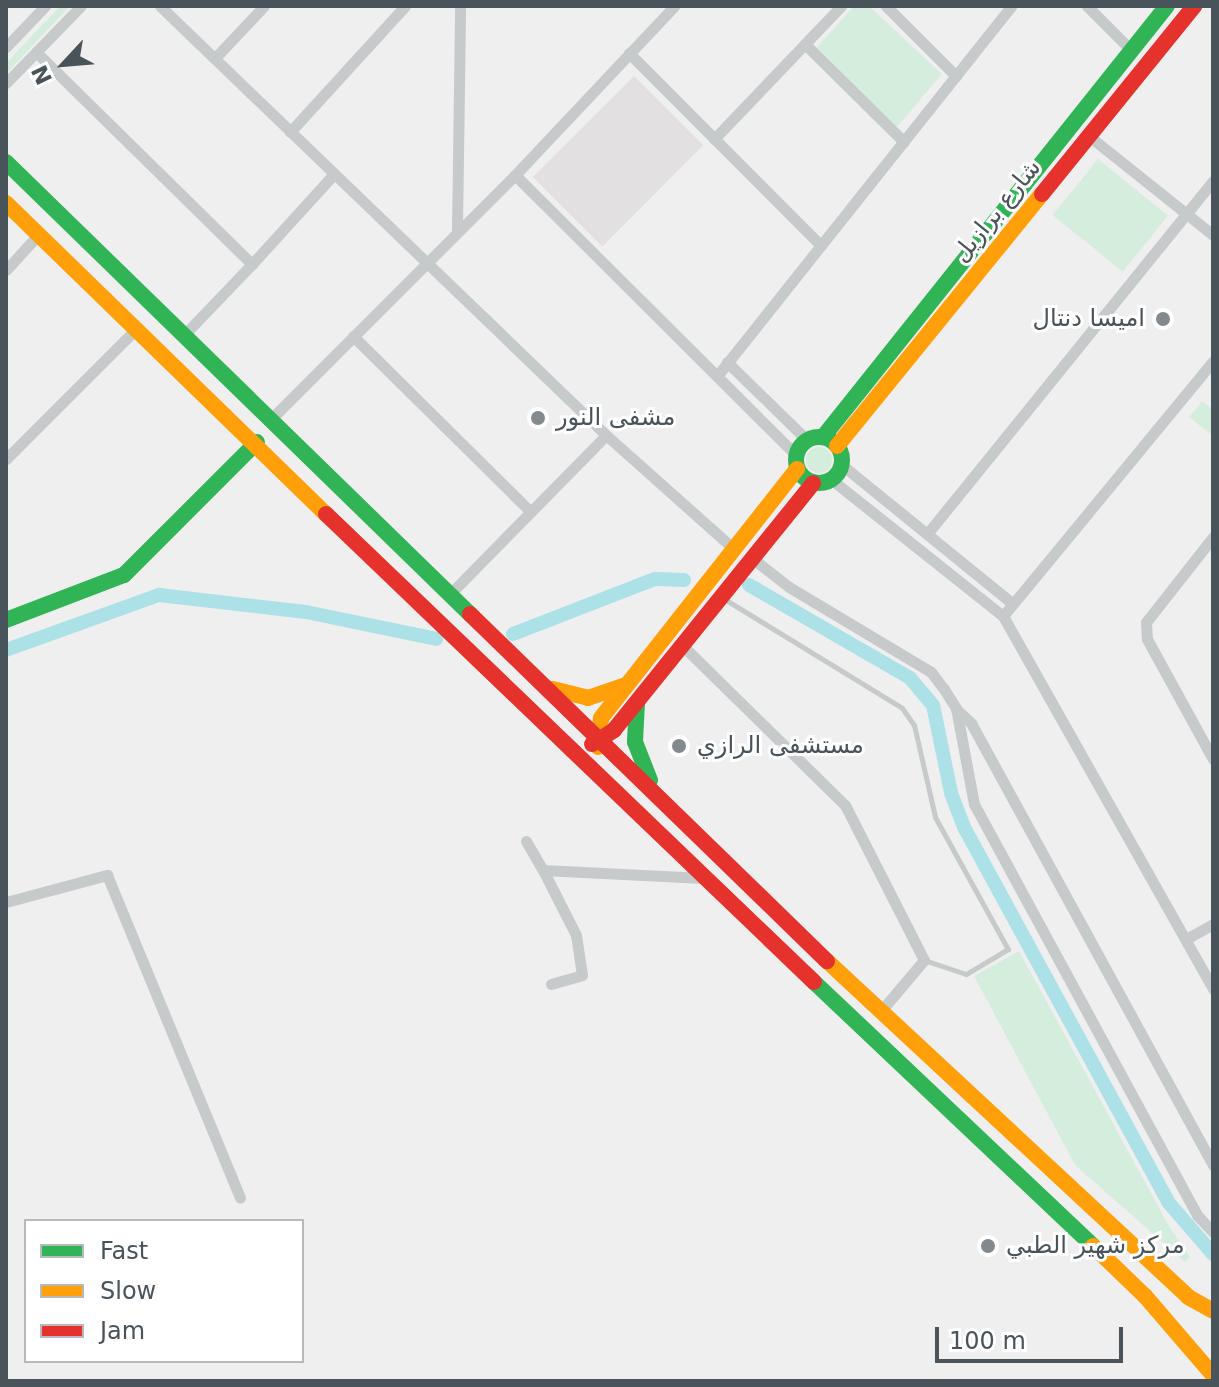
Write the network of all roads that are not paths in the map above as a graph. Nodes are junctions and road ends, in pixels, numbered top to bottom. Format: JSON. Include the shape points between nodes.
{"nodes":[{"id":1,"x":45,"y":6,"type":"edge"},
{"id":2,"x":81,"y":6,"type":"edge"},
{"id":3,"x":160,"y":6,"type":"edge"},
{"id":4,"x":264,"y":6,"type":"edge"},
{"id":5,"x":405,"y":6,"type":"edge"},
{"id":6,"x":460,"y":6,"type":"edge"},
{"id":7,"x":674,"y":6,"type":"edge"},
{"id":8,"x":841,"y":6,"type":"edge"},
{"id":9,"x":886,"y":6,"type":"edge"},
{"id":10,"x":1011,"y":6,"type":"edge"},
{"id":11,"x":1087,"y":6,"type":"edge"},
{"id":12,"x":1167,"y":6,"type":"edge"},
{"id":13,"x":1194,"y":6,"type":"edge"},
{"id":14,"x":6,"y":25,"type":"edge"},
{"id":15,"x":17,"y":36,"type":"junction"},
{"id":16,"x":805,"y":44,"type":"junction"},
{"id":17,"x":6,"y":47,"type":"edge"},
{"id":18,"x":1131,"y":50,"type":"junction"},
{"id":19,"x":36,"y":52,"type":"junction"},
{"id":20,"x":629,"y":53,"type":"junction"},
{"id":21,"x":215,"y":58,"type":"junction"},
{"id":22,"x":956,"y":76,"type":"junction"},
{"id":23,"x":6,"y":83,"type":"edge"},
{"id":24,"x":290,"y":132,"type":"junction"},
{"id":25,"x":1089,"y":136,"type":"junction"},
{"id":26,"x":714,"y":139,"type":"junction"},
{"id":27,"x":904,"y":142,"type":"junction"},
{"id":28,"x":6,"y":162,"type":"edge"},
{"id":29,"x":333,"y":175,"type":"junction"},
{"id":30,"x":515,"y":175,"type":"junction"},
{"id":31,"x":1213,"y":181,"type":"edge"},
{"id":32,"x":6,"y":203,"type":"edge"},
{"id":33,"x":1187,"y":214,"type":"junction"},
{"id":34,"x":457,"y":230,"type":"junction"},
{"id":35,"x":38,"y":235,"type":"junction"},
{"id":36,"x":1213,"y":235,"type":"edge"},
{"id":37,"x":821,"y":246,"type":"junction"},
{"id":38,"x":426,"y":263,"type":"junction"},
{"id":39,"x":252,"y":264,"type":"junction"},
{"id":40,"x":6,"y":270,"type":"edge"},
{"id":41,"x":136,"y":329,"type":"junction"},
{"id":42,"x":184,"y":335,"type":"junction"},
{"id":43,"x":353,"y":336,"type":"junction"},
{"id":44,"x":1213,"y":361,"type":"edge"},
{"id":45,"x":727,"y":362,"type":"junction"},
{"id":46,"x":717,"y":376,"type":"junction"},
{"id":47,"x":271,"y":419,"type":"junction"},
{"id":48,"x":606,"y":435,"type":"junction"},
{"id":49,"x":822,"y":441,"type":"junction"},
{"id":50,"x":257,"y":442,"type":"junction"},
{"id":51,"x":6,"y":459,"type":"edge"},
{"id":52,"x":797,"y":462,"type":"junction"},
{"id":53,"x":842,"y":465,"type":"junction"},
{"id":54,"x":832,"y":480,"type":"junction"},
{"id":55,"x":813,"y":483,"type":"junction"},
{"id":56,"x":531,"y":512,"type":"junction"},
{"id":57,"x":927,"y":534,"type":"junction"},
{"id":58,"x":1213,"y":537,"type":"edge"},
{"id":59,"x":733,"y":548,"type":"junction"},
{"id":60,"x":752,"y":558,"type":"junction"},
{"id":61,"x":449,"y":595,"type":"junction"},
{"id":62,"x":722,"y":598,"type":"junction"},
{"id":63,"x":1012,"y":603,"type":"junction"},
{"id":64,"x":1003,"y":616,"type":"junction"},
{"id":65,"x":6,"y":620,"type":"edge"},
{"id":66,"x":683,"y":646,"type":"junction"},
{"id":67,"x":536,"y":680,"type":"junction"},
{"id":68,"x":625,"y":685,"type":"junction"},
{"id":69,"x":637,"y":702,"type":"junction"},
{"id":70,"x":956,"y":708,"type":"junction"},
{"id":71,"x":599,"y":740,"type":"junction"},
{"id":72,"x":567,"y":748,"type":"junction"},
{"id":73,"x":1213,"y":759,"type":"edge"},
{"id":74,"x":603,"y":778,"type":"junction"},
{"id":75,"x":660,"y":797,"type":"junction"},
{"id":76,"x":526,"y":841,"type":"dead end"},
{"id":77,"x":543,"y":870,"type":"junction"},
{"id":78,"x":708,"y":878,"type":"junction"},
{"id":79,"x":6,"y":902,"type":"edge"},
{"id":80,"x":1213,"y":924,"type":"edge"},
{"id":81,"x":1186,"y":939,"type":"junction"},
{"id":82,"x":924,"y":960,"type":"junction"},
{"id":83,"x":551,"y":984,"type":"dead end"},
{"id":84,"x":1213,"y":989,"type":"edge"},
{"id":85,"x":880,"y":1012,"type":"junction"},
{"id":86,"x":1213,"y":1165,"type":"edge"},
{"id":87,"x":240,"y":1198,"type":"dead end"},
{"id":88,"x":1211,"y":1229,"type":"edge"},
{"id":89,"x":1213,"y":1311,"type":"edge"},
{"id":90,"x":1213,"y":1375,"type":"edge"}],
"edges":[{"from":1,"to":15,"type":"street"},
{"from":2,"to":19,"type":"street"},
{"from":3,"to":21,"type":"street"},
{"from":4,"to":21,"type":"street"},
{"from":5,"to":24,"type":"street"},
{"from":6,"to":34,"type":"street"},
{"from":7,"to":20,"type":"street"},
{"from":8,"to":16,"type":"street"},
{"from":9,"to":22,"type":"street"},
{"from":10,"to":22,"type":"street"},
{"from":11,"to":18,"type":"street"},
{"from":12,"to":18,"type":"main road","name":"شارع برازيل"},
{"from":13,"to":25,"type":"main road","name":"شارع برازيل"},
{"from":14,"to":15,"type":"street"},
{"from":15,"to":17,"type":"street"},
{"from":16,"to":26,"type":"street"},
{"from":16,"to":27,"type":"street"},
{"from":18,"to":49,"type":"main road","name":"شارع برازيل"},
{"from":19,"to":23,"type":"street"},
{"from":19,"to":39,"type":"street"},
{"from":20,"to":26,"type":"street"},
{"from":20,"to":30,"type":"street"},
{"from":21,"to":24,"type":"street"},
{"from":22,"to":27,"type":"street"},
{"from":24,"to":29,"type":"street"},
{"from":25,"to":33,"type":"street"},
{"from":25,"to":49,"type":"main road","name":"شارع برازيل"},
{"from":26,"to":37,"type":"street"},
{"from":27,"to":37,"type":"street"},
{"from":28,"to":42,"type":"main road"},
{"from":29,"to":38,"type":"street"},
{"from":29,"to":39,"type":"street"},
{"from":30,"to":34,"type":"street"},
{"from":30,"to":46,"type":"street"},
{"from":31,"to":33,"type":"street"},
{"from":32,"to":35,"type":"main road"},
{"from":33,"to":36,"type":"street"},
{"from":33,"to":57,"type":"street"},
{"from":34,"to":38,"type":"street"},
{"from":35,"to":40,"type":"street"},
{"from":35,"to":41,"type":"main road"},
{"from":37,"to":45,"type":"street"},
{"from":38,"to":43,"type":"street"},
{"from":38,"to":48,"type":"street"},
{"from":39,"to":42,"type":"street"},
{"from":41,"to":50,"type":"main road"},
{"from":41,"to":51,"type":"street"},
{"from":42,"to":47,"type":"main road"},
{"from":43,"to":47,"type":"street"},
{"from":43,"to":56,"type":"street"},
{"from":44,"to":63,"type":"street"},
{"from":45,"to":46,"type":"street"},
{"from":45,"to":49,"type":"street"},
{"from":46,"to":52,"type":"street"},
{"from":47,"to":61,"type":"main road"},
{"from":48,"to":56,"type":"street"},
{"from":48,"to":59,"type":"street"},
{"from":49,"to":52,"type":"main road"},
{"from":49,"to":53,"type":"main road"},
{"from":50,"to":65,"type":"main road","via":[[124,575]]},
{"from":50,"to":72,"type":"main road"},
{"from":52,"to":55,"type":"main road"},
{"from":52,"to":59,"type":"main road"},
{"from":53,"to":54,"type":"main road"},
{"from":53,"to":57,"type":"street"},
{"from":54,"to":55,"type":"main road"},
{"from":54,"to":64,"type":"street"},
{"from":55,"to":60,"type":"main road"},
{"from":56,"to":61,"type":"street"},
{"from":57,"to":63,"type":"street"},
{"from":58,"to":73,"type":"street","via":[[1146,622],[1147,639]]},
{"from":59,"to":68,"type":"main road"},
{"from":60,"to":62,"type":"main road"},
{"from":60,"to":70,"type":"street","via":[[789,587],[931,672]]},
{"from":61,"to":67,"type":"main road"},
{"from":62,"to":66,"type":"main road"},
{"from":62,"to":82,"type":"lane","via":[[902,708],[914,725],[935,817],[1008,949],[966,974]]},
{"from":63,"to":64,"type":"street"},
{"from":64,"to":81,"type":"street"},
{"from":66,"to":69,"type":"main road"},
{"from":66,"to":82,"type":"street","via":[[845,805]]},
{"from":67,"to":68,"type":"main road","via":[[574,698]]},
{"from":67,"to":71,"type":"main road"},
{"from":68,"to":71,"type":"main road","via":[[601,718]]},
{"from":69,"to":71,"type":"main road"},
{"from":69,"to":75,"type":"main road","via":[[635,742]]},
{"from":70,"to":86,"type":"street","via":[[971,723]]},
{"from":70,"to":88,"type":"street","via":[[974,804]]},
{"from":71,"to":72,"type":"main road"},
{"from":71,"to":74,"type":"main road","via":[[596,756]]},
{"from":71,"to":75,"type":"main road"},
{"from":72,"to":74,"type":"main road"},
{"from":74,"to":78,"type":"main road"},
{"from":75,"to":85,"type":"main road"},
{"from":76,"to":77,"type":"street"},
{"from":77,"to":78,"type":"street"},
{"from":77,"to":83,"type":"street","via":[[576,935],[582,975]]},
{"from":78,"to":90,"type":"main road","via":[[1145,1296]]},
{"from":79,"to":87,"type":"street","via":[[107,875]]},
{"from":80,"to":81,"type":"street"},
{"from":81,"to":84,"type":"street"},
{"from":82,"to":85,"type":"street"},
{"from":85,"to":89,"type":"main road","via":[[1188,1297]]}]}
